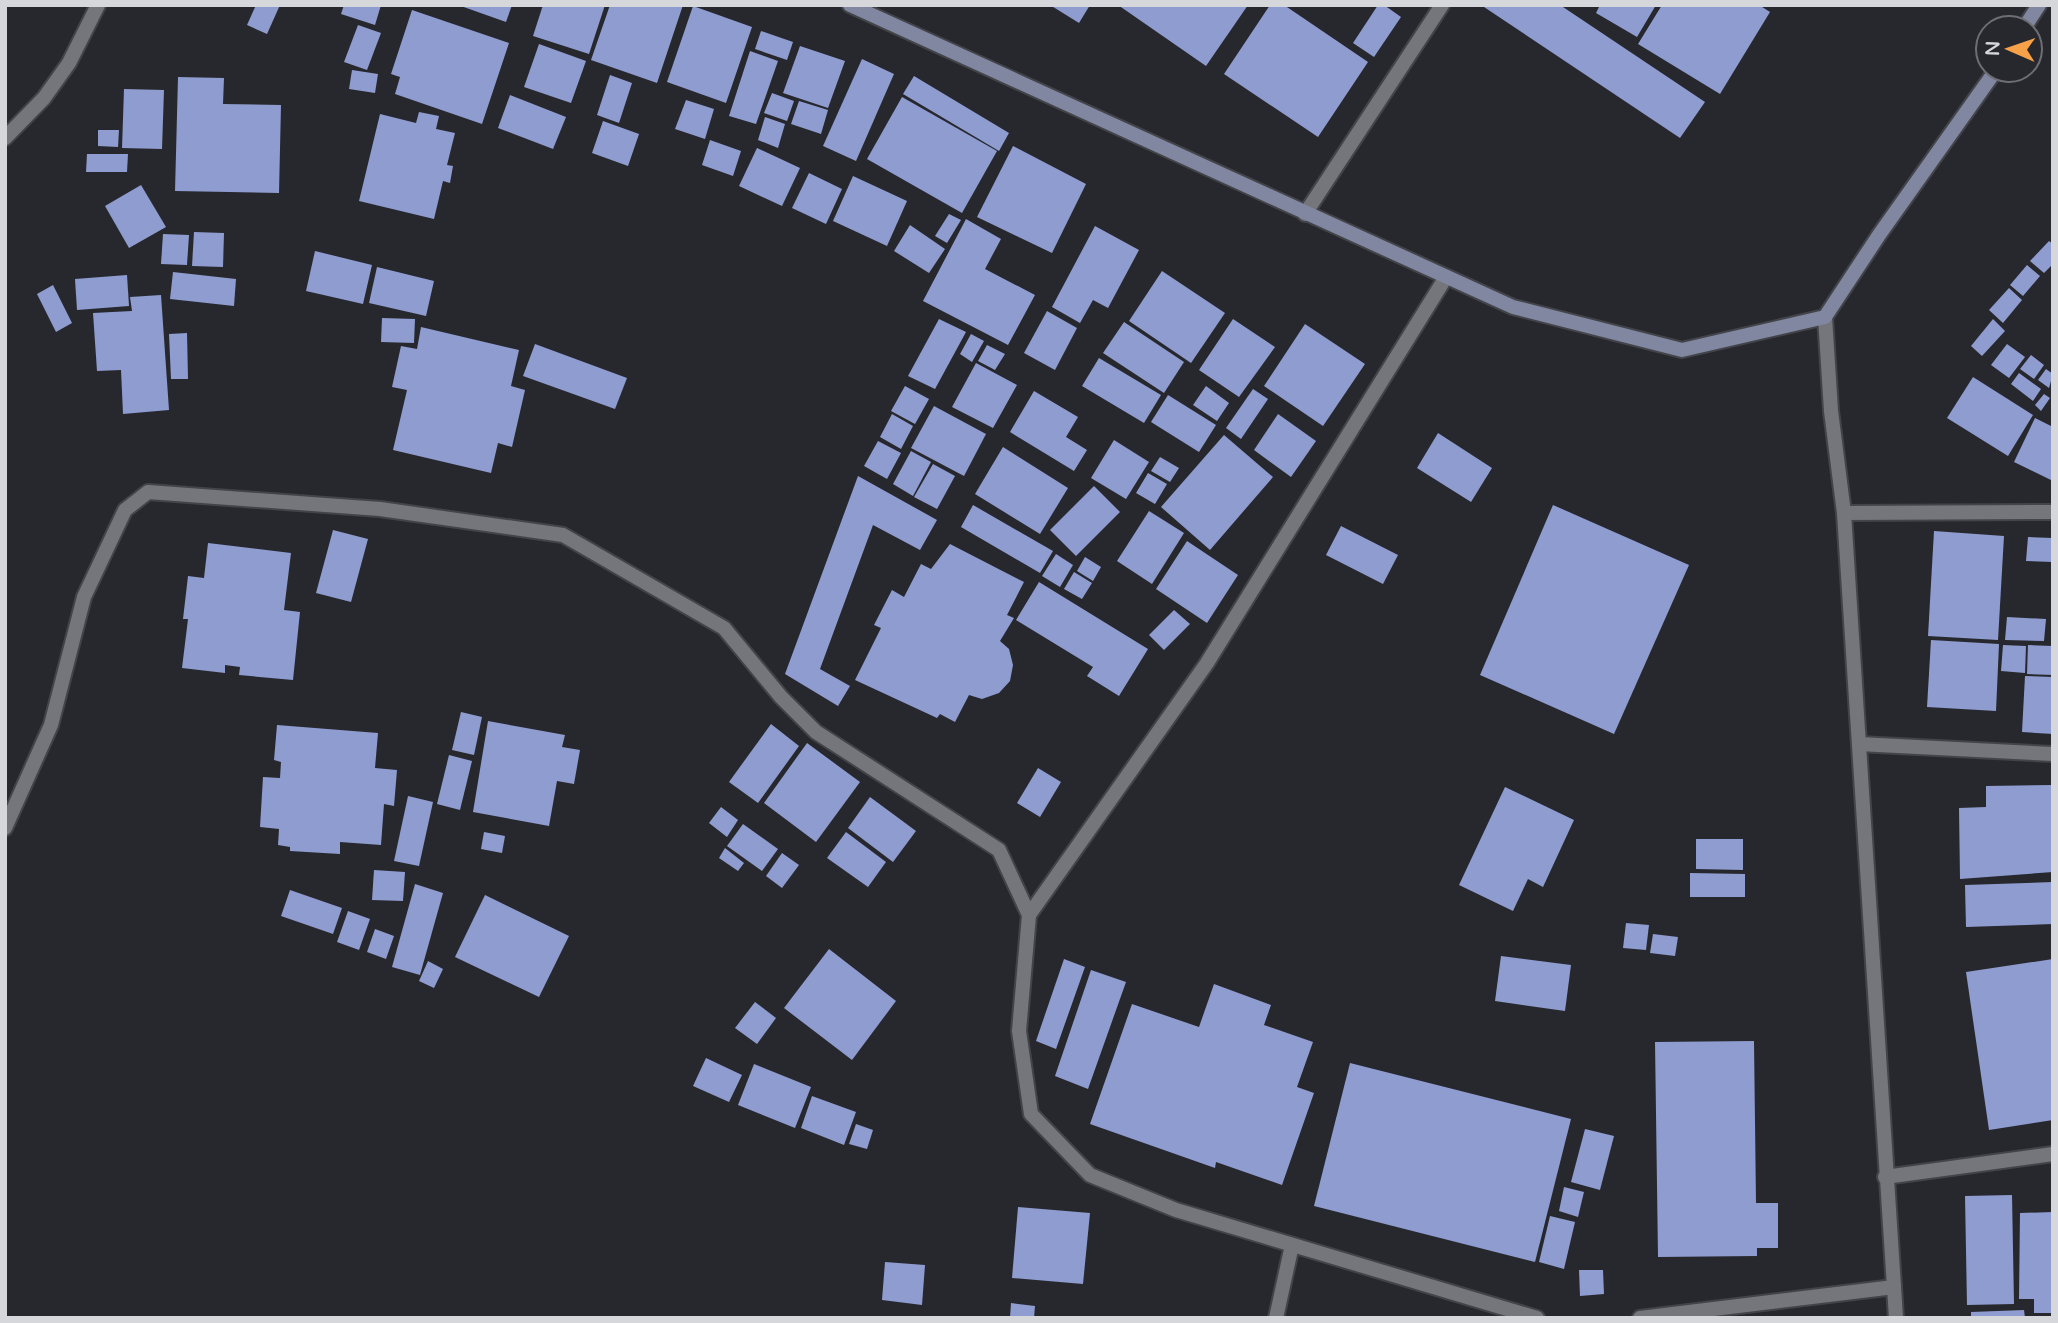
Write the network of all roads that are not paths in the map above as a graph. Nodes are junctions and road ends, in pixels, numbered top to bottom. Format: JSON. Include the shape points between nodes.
{"nodes":[{"id":1,"x":98,"y":5,"type":"edge"},
{"id":2,"x":850,"y":5,"type":"edge"},
{"id":3,"x":1442,"y":5,"type":"edge"},
{"id":4,"x":1986,"y":84,"type":"edge"},
{"id":5,"x":5,"y":138,"type":"edge"},
{"id":6,"x":1306,"y":214,"type":"junction"},
{"id":7,"x":1446,"y":277,"type":"junction"},
{"id":8,"x":1825,"y":317,"type":"junction"},
{"id":9,"x":2053,"y":512,"type":"edge"},
{"id":10,"x":1844,"y":513,"type":"junction"},
{"id":11,"x":1858,"y":744,"type":"junction"},
{"id":12,"x":2053,"y":754,"type":"edge"},
{"id":13,"x":5,"y":828,"type":"edge"},
{"id":14,"x":1030,"y":915,"type":"junction"},
{"id":15,"x":2053,"y":1154,"type":"edge"},
{"id":16,"x":1885,"y":1177,"type":"junction"},
{"id":17,"x":1292,"y":1245,"type":"junction"},
{"id":18,"x":1894,"y":1287,"type":"junction"},
{"id":19,"x":1276,"y":1318,"type":"edge"},
{"id":20,"x":1537,"y":1318,"type":"edge"},
{"id":21,"x":1640,"y":1318,"type":"edge"},
{"id":22,"x":1896,"y":1318,"type":"edge"}],
"edges":[{"from":1,"to":5,"type":"street","via":[[69,63],[44,98]]},
{"from":2,"to":6,"type":"street"},
{"from":3,"to":6,"type":"street"},
{"from":4,"to":8,"type":"street"},
{"from":6,"to":7,"type":"street"},
{"from":7,"to":8,"type":"street","via":[[1513,306],[1682,350]]},
{"from":7,"to":14,"type":"street","via":[[1207,663]]},
{"from":8,"to":10,"type":"street"},
{"from":9,"to":10,"type":"street"},
{"from":10,"to":11,"type":"street"},
{"from":11,"to":12,"type":"street"},
{"from":11,"to":16,"type":"street"},
{"from":13,"to":14,"type":"street","via":[[51,725],[84,597],[125,510],[148,492],[380,509],[563,535],[724,628],[816,732],[999,850]]},
{"from":14,"to":17,"type":"street","via":[[1019,1031],[1031,1114],[1090,1175],[1176,1210]]},
{"from":15,"to":16,"type":"street"},
{"from":16,"to":18,"type":"street"},
{"from":17,"to":19,"type":"street"},
{"from":17,"to":20,"type":"street"},
{"from":18,"to":21,"type":"street"},
{"from":18,"to":22,"type":"street"}]}
